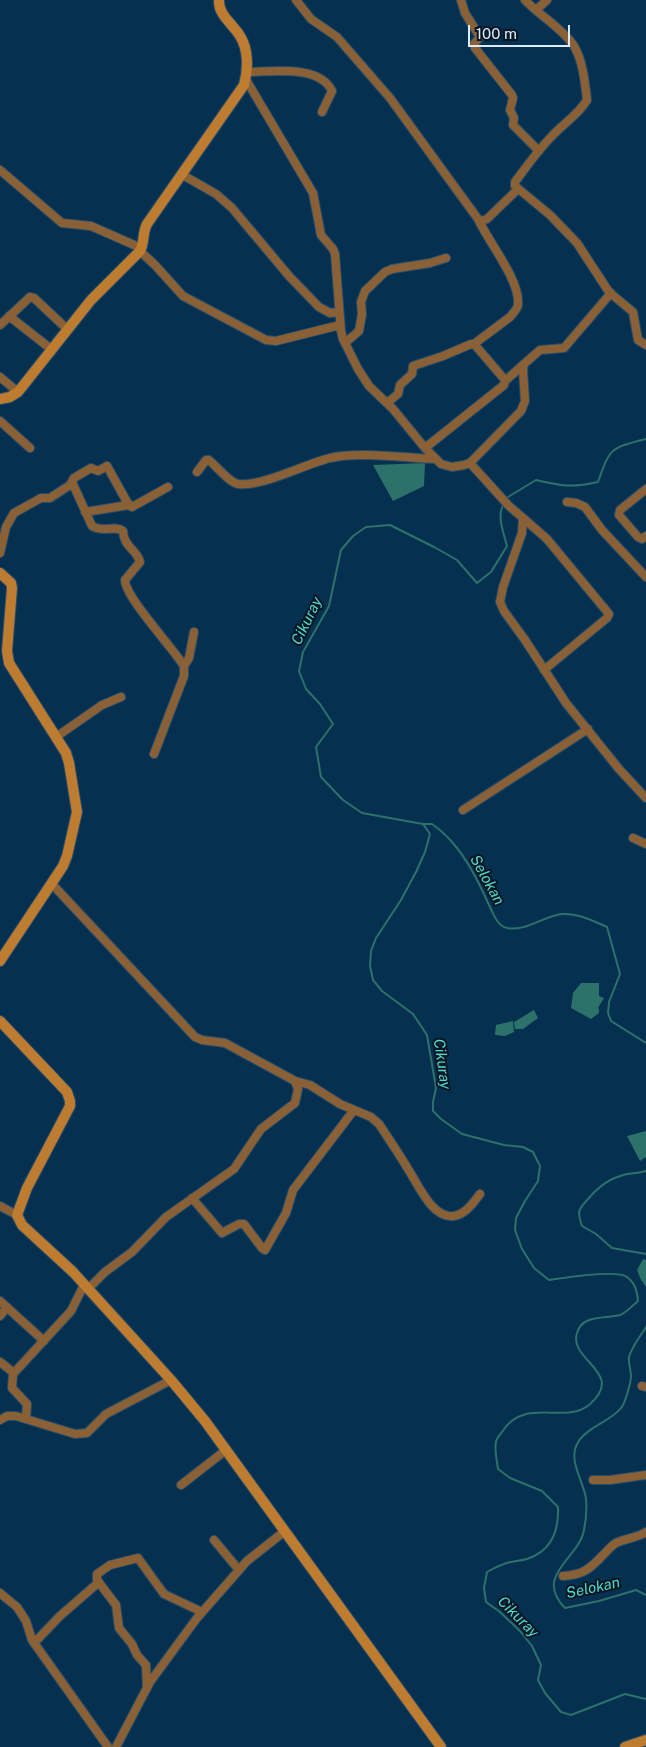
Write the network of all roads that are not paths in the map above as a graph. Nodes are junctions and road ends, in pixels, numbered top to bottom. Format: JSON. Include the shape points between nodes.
{"nodes":[{"id":1,"x":219,"y":0,"type":"edge"},
{"id":2,"x":296,"y":0,"type":"edge"},
{"id":3,"x":461,"y":0,"type":"edge"},
{"id":4,"x":525,"y":0,"type":"edge"},
{"id":5,"x":547,"y":0,"type":"edge"},
{"id":6,"x":536,"y":10,"type":"junction"},
{"id":7,"x":246,"y":75,"type":"junction"},
{"id":8,"x":322,"y":112,"type":"dead end"},
{"id":9,"x":539,"y":151,"type":"junction"},
{"id":10,"x":0,"y":170,"type":"edge"},
{"id":11,"x":181,"y":174,"type":"junction"},
{"id":12,"x":518,"y":189,"type":"junction"},
{"id":13,"x":478,"y":219,"type":"junction"},
{"id":14,"x":140,"y":249,"type":"junction"},
{"id":15,"x":446,"y":258,"type":"dead end"},
{"id":16,"x":611,"y":293,"type":"junction"},
{"id":17,"x":339,"y":312,"type":"junction"},
{"id":18,"x":9,"y":316,"type":"junction"},
{"id":19,"x":0,"y":325,"type":"edge"},
{"id":20,"x":340,"y":325,"type":"junction"},
{"id":21,"x":67,"y":329,"type":"junction"},
{"id":22,"x":345,"y":343,"type":"junction"},
{"id":23,"x":474,"y":344,"type":"junction"},
{"id":24,"x":646,"y":345,"type":"edge"},
{"id":25,"x":51,"y":349,"type":"junction"},
{"id":26,"x":524,"y":364,"type":"junction"},
{"id":27,"x":0,"y":376,"type":"edge"},
{"id":28,"x":505,"y":381,"type":"junction"},
{"id":29,"x":18,"y":392,"type":"junction"},
{"id":30,"x":0,"y":399,"type":"edge"},
{"id":31,"x":387,"y":403,"type":"junction"},
{"id":32,"x":0,"y":421,"type":"edge"},
{"id":33,"x":30,"y":448,"type":"dead end"},
{"id":34,"x":425,"y":448,"type":"junction"},
{"id":35,"x":436,"y":460,"type":"junction"},
{"id":36,"x":470,"y":463,"type":"junction"},
{"id":37,"x":197,"y":472,"type":"dead end"},
{"id":38,"x":72,"y":482,"type":"junction"},
{"id":39,"x":168,"y":487,"type":"dead end"},
{"id":40,"x":646,"y":489,"type":"edge"},
{"id":41,"x":567,"y":502,"type":"dead end"},
{"id":42,"x":129,"y":505,"type":"junction"},
{"id":43,"x":85,"y":512,"type":"junction"},
{"id":44,"x":523,"y":518,"type":"junction"},
{"id":45,"x":646,"y":536,"type":"edge"},
{"id":46,"x":0,"y":553,"type":"edge"},
{"id":47,"x":0,"y":572,"type":"edge"},
{"id":48,"x":646,"y":577,"type":"edge"},
{"id":49,"x":194,"y":632,"type":"dead end"},
{"id":50,"x":184,"y":666,"type":"junction"},
{"id":51,"x":544,"y":670,"type":"junction"},
{"id":52,"x":121,"y":697,"type":"dead end"},
{"id":53,"x":588,"y":728,"type":"junction"},
{"id":54,"x":56,"y":737,"type":"junction"},
{"id":55,"x":154,"y":754,"type":"dead end"},
{"id":56,"x":646,"y":798,"type":"edge"},
{"id":57,"x":463,"y":810,"type":"dead end"},
{"id":58,"x":633,"y":838,"type":"dead end"},
{"id":59,"x":646,"y":844,"type":"edge"},
{"id":60,"x":52,"y":884,"type":"junction"},
{"id":61,"x":0,"y":961,"type":"edge"},
{"id":62,"x":0,"y":1021,"type":"edge"},
{"id":63,"x":295,"y":1081,"type":"junction"},
{"id":64,"x":354,"y":1110,"type":"junction"},
{"id":65,"x":480,"y":1194,"type":"dead end"},
{"id":66,"x":192,"y":1198,"type":"junction"},
{"id":67,"x":0,"y":1206,"type":"edge"},
{"id":68,"x":17,"y":1215,"type":"junction"},
{"id":69,"x":86,"y":1287,"type":"junction"},
{"id":70,"x":0,"y":1301,"type":"edge"},
{"id":71,"x":7,"y":1307,"type":"junction"},
{"id":72,"x":0,"y":1316,"type":"edge"},
{"id":73,"x":44,"y":1341,"type":"junction"},
{"id":74,"x":0,"y":1362,"type":"edge"},
{"id":75,"x":14,"y":1373,"type":"junction"},
{"id":76,"x":171,"y":1380,"type":"junction"},
{"id":77,"x":26,"y":1419,"type":"junction"},
{"id":78,"x":0,"y":1420,"type":"edge"},
{"id":79,"x":226,"y":1450,"type":"junction"},
{"id":80,"x":646,"y":1475,"type":"edge"},
{"id":81,"x":593,"y":1480,"type":"dead end"},
{"id":82,"x":181,"y":1485,"type":"dead end"},
{"id":83,"x":285,"y":1531,"type":"junction"},
{"id":84,"x":646,"y":1532,"type":"edge"},
{"id":85,"x":214,"y":1540,"type":"dead end"},
{"id":86,"x":239,"y":1570,"type":"junction"},
{"id":87,"x":562,"y":1576,"type":"dead end"},
{"id":88,"x":98,"y":1582,"type":"junction"},
{"id":89,"x":0,"y":1593,"type":"edge"},
{"id":90,"x":202,"y":1612,"type":"junction"},
{"id":91,"x":34,"y":1643,"type":"junction"},
{"id":92,"x":147,"y":1688,"type":"junction"},
{"id":93,"x":646,"y":1740,"type":"edge"},
{"id":94,"x":108,"y":1747,"type":"edge"},
{"id":95,"x":116,"y":1747,"type":"edge"},
{"id":96,"x":441,"y":1747,"type":"edge"},
{"id":97,"x":625,"y":1747,"type":"edge"}],
"edges":[{"from":1,"to":7,"type":"street","via":[[221,12],[243,41]]},
{"from":2,"to":13,"type":"street","via":[[311,19],[337,37],[390,98]]},
{"from":3,"to":9,"type":"street","via":[[480,37],[474,44],[475,48],[512,94],[510,110],[513,125]]},
{"from":4,"to":6,"type":"street"},
{"from":5,"to":6,"type":"street"},
{"from":6,"to":9,"type":"street","via":[[574,47],[587,100]]},
{"from":7,"to":8,"type":"street","via":[[290,71],[322,78],[332,91]]},
{"from":7,"to":11,"type":"street","via":[[240,92]]},
{"from":7,"to":17,"type":"street","via":[[314,196],[321,235],[335,254]]},
{"from":9,"to":12,"type":"street","via":[[515,182]]},
{"from":10,"to":14,"type":"street","via":[[62,223],[91,226]]},
{"from":11,"to":14,"type":"street","via":[[146,224]]},
{"from":11,"to":17,"type":"street","via":[[216,194],[232,208],[319,307],[330,313]]},
{"from":12,"to":13,"type":"street","via":[[487,219]]},
{"from":12,"to":16,"type":"street","via":[[550,215],[581,247]]},
{"from":13,"to":23,"type":"street","via":[[513,283],[518,304],[510,317]]},
{"from":14,"to":20,"type":"street","via":[[182,296],[266,340],[276,341]]},
{"from":14,"to":21,"type":"street"},
{"from":15,"to":22,"type":"street","via":[[385,272],[362,296],[359,331]]},
{"from":16,"to":24,"type":"street","via":[[633,312],[638,340]]},
{"from":16,"to":26,"type":"street","via":[[564,348],[540,350]]},
{"from":17,"to":20,"type":"street"},
{"from":18,"to":19,"type":"street"},
{"from":18,"to":21,"type":"street","via":[[32,297]]},
{"from":18,"to":25,"type":"street"},
{"from":20,"to":22,"type":"street"},
{"from":21,"to":25,"type":"street"},
{"from":22,"to":31,"type":"street","via":[[369,386]]},
{"from":23,"to":28,"type":"street"},
{"from":23,"to":31,"type":"street","via":[[413,366],[412,374],[400,385],[398,394]]},
{"from":25,"to":29,"type":"street"},
{"from":26,"to":28,"type":"street"},
{"from":26,"to":36,"type":"street","via":[[523,408]]},
{"from":27,"to":29,"type":"street"},
{"from":28,"to":34,"type":"street","via":[[486,401]]},
{"from":29,"to":30,"type":"street"},
{"from":31,"to":34,"type":"street"},
{"from":32,"to":33,"type":"street"},
{"from":34,"to":35,"type":"street"},
{"from":35,"to":36,"type":"street","via":[[448,467]]},
{"from":35,"to":37,"type":"street","via":[[346,456],[242,484],[235,483],[209,460]]},
{"from":36,"to":44,"type":"street"},
{"from":38,"to":42,"type":"street","via":[[91,468],[98,471],[106,466]]},
{"from":38,"to":43,"type":"street"},
{"from":38,"to":46,"type":"street","via":[[49,499],[41,498],[14,513],[6,527]]},
{"from":39,"to":42,"type":"street","via":[[132,507]]},
{"from":40,"to":45,"type":"street","via":[[619,514],[638,537]]},
{"from":41,"to":48,"type":"street","via":[[586,507],[602,530]]},
{"from":42,"to":43,"type":"street"},
{"from":43,"to":50,"type":"street","via":[[97,529],[118,528],[123,531],[125,542],[140,562],[125,580],[126,588]]},
{"from":44,"to":51,"type":"street","via":[[522,534],[500,602]]},
{"from":44,"to":51,"type":"street","via":[[547,539],[608,614]]},
{"from":47,"to":54,"type":"street","via":[[12,588],[9,663]]},
{"from":49,"to":50,"type":"street","via":[[189,658]]},
{"from":50,"to":55,"type":"street","via":[[184,676]]},
{"from":51,"to":53,"type":"street"},
{"from":52,"to":54,"type":"street","via":[[102,705]]},
{"from":53,"to":56,"type":"street","via":[[619,770]]},
{"from":53,"to":57,"type":"street"},
{"from":54,"to":60,"type":"street","via":[[68,758],[77,812],[66,861]]},
{"from":58,"to":59,"type":"street"},
{"from":60,"to":61,"type":"street"},
{"from":60,"to":63,"type":"street","via":[[195,1037],[222,1041]]},
{"from":62,"to":68,"type":"street","via":[[66,1092],[70,1101]]},
{"from":63,"to":64,"type":"street","via":[[310,1085]]},
{"from":63,"to":66,"type":"street","via":[[298,1094],[295,1102],[261,1129],[234,1169]]},
{"from":64,"to":65,"type":"street","via":[[379,1124],[422,1193],[440,1212],[453,1216],[460,1214]]},
{"from":64,"to":66,"type":"street","via":[[293,1190],[286,1213],[265,1250],[244,1224],[222,1233]]},
{"from":66,"to":69,"type":"street","via":[[162,1220],[132,1252]]},
{"from":67,"to":68,"type":"street"},
{"from":68,"to":69,"type":"street","via":[[22,1225]]},
{"from":69,"to":73,"type":"street","via":[[71,1311]]},
{"from":69,"to":76,"type":"street"},
{"from":70,"to":71,"type":"street"},
{"from":71,"to":72,"type":"street"},
{"from":71,"to":73,"type":"street"},
{"from":73,"to":75,"type":"street"},
{"from":74,"to":75,"type":"street"},
{"from":75,"to":77,"type":"street","via":[[12,1386],[27,1404]]},
{"from":76,"to":77,"type":"street","via":[[106,1414],[85,1434]]},
{"from":76,"to":79,"type":"street"},
{"from":77,"to":78,"type":"street","via":[[12,1416]]},
{"from":79,"to":82,"type":"street"},
{"from":79,"to":83,"type":"street"},
{"from":80,"to":81,"type":"street"},
{"from":83,"to":86,"type":"street"},
{"from":83,"to":96,"type":"street"},
{"from":84,"to":87,"type":"street","via":[[613,1545],[590,1569]]},
{"from":85,"to":86,"type":"street"},
{"from":86,"to":90,"type":"street"},
{"from":88,"to":90,"type":"street","via":[[97,1574],[104,1568],[138,1558],[164,1594]]},
{"from":88,"to":91,"type":"street"},
{"from":88,"to":92,"type":"street","via":[[116,1605],[119,1628],[146,1664]]},
{"from":89,"to":91,"type":"street","via":[[18,1607]]},
{"from":90,"to":92,"type":"street"},
{"from":91,"to":94,"type":"street"},
{"from":92,"to":95,"type":"street"},
{"from":93,"to":97,"type":"street"}]}
